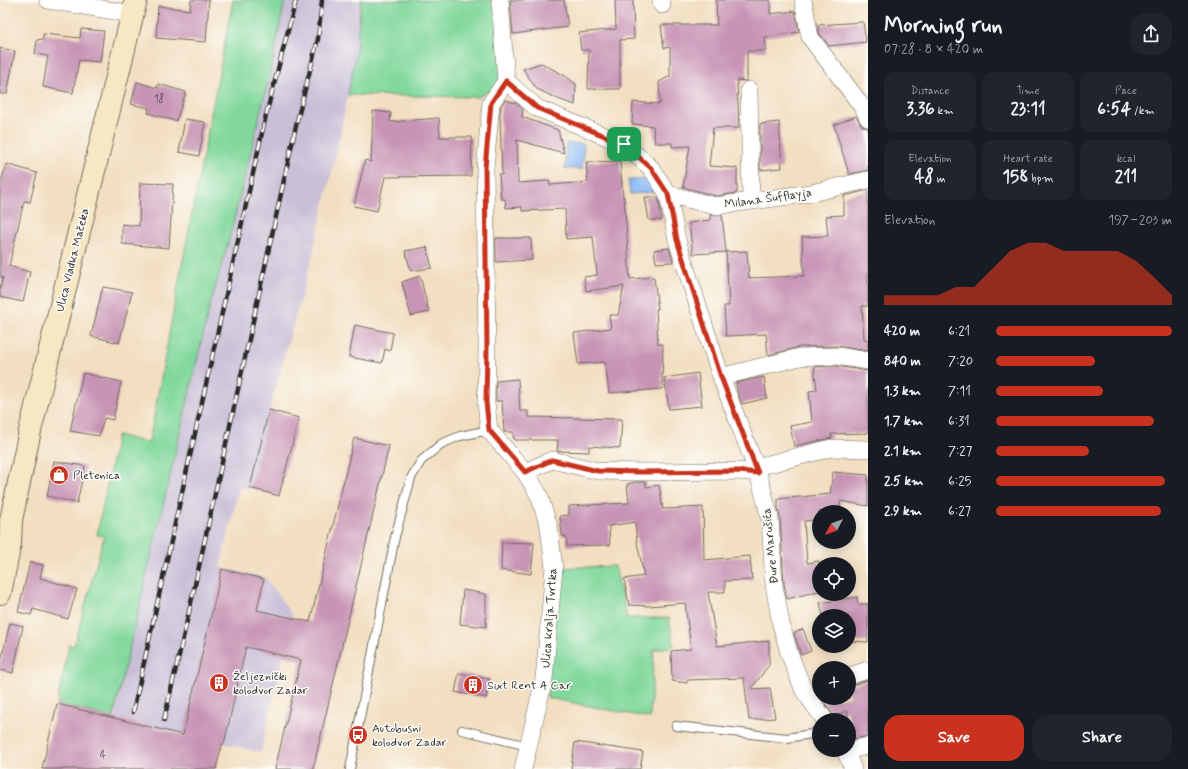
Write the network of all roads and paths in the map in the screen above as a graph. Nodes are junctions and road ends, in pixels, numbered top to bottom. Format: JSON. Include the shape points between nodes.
{"nodes":[{"id":1,"x":48,"y":0,"type":"edge"},
{"id":2,"x":500,"y":0,"type":"edge"},
{"id":3,"x":803,"y":0,"type":"edge"},
{"id":4,"x":134,"y":7,"type":"edge"},
{"id":5,"x":506,"y":81,"type":"junction"},
{"id":6,"x":749,"y":90,"type":"dead end"},
{"id":7,"x":868,"y":118,"type":"edge"},
{"id":8,"x":868,"y":180,"type":"edge"},
{"id":9,"x":668,"y":194,"type":"junction"},
{"id":10,"x":751,"y":201,"type":"junction"},
{"id":11,"x":868,"y":361,"type":"edge"},
{"id":12,"x":721,"y":377,"type":"junction"},
{"id":13,"x":489,"y":430,"type":"junction"},
{"id":14,"x":868,"y":448,"type":"edge"},
{"id":15,"x":757,"y":470,"type":"junction"},
{"id":16,"x":525,"y":472,"type":"junction"},
{"id":17,"x":6,"y":519,"type":"edge"},
{"id":18,"x":0,"y":542,"type":"edge"},
{"id":19,"x":0,"y":593,"type":"edge"},
{"id":20,"x":868,"y":670,"type":"edge"},
{"id":21,"x":856,"y":674,"type":"edge"},
{"id":22,"x":812,"y":689,"type":"edge"},
{"id":23,"x":676,"y":726,"type":"dead end"},
{"id":24,"x":462,"y":730,"type":"dead end"},
{"id":25,"x":812,"y":734,"type":"edge"},
{"id":26,"x":528,"y":746,"type":"junction"},
{"id":27,"x":868,"y":746,"type":"edge"},
{"id":28,"x":856,"y":748,"type":"edge"},
{"id":29,"x":849,"y":757,"type":"edge"},
{"id":30,"x":350,"y":769,"type":"edge"},
{"id":31,"x":523,"y":769,"type":"edge"},
{"id":32,"x":853,"y":769,"type":"edge"}],
"edges":[{"from":1,"to":4,"type":"street"},
{"from":2,"to":5,"type":"street"},
{"from":3,"to":7,"type":"street","via":[[810,37]]},
{"from":4,"to":17,"type":"main road","name":"Ulica Vladka Mačeka"},
{"from":5,"to":9,"type":"street","name":"Đure Marušića","via":[[537,108],[624,144],[651,168]]},
{"from":5,"to":13,"type":"street","via":[[491,103],[485,168],[486,402]]},
{"from":6,"to":10,"type":"street"},
{"from":8,"to":10,"type":"street","name":"Milana Šufflayja","via":[[811,193]]},
{"from":9,"to":10,"type":"street","name":"Milana Šufflayja","via":[[714,206]]},
{"from":9,"to":12,"type":"street","name":"Đure Marušića","via":[[677,240]]},
{"from":11,"to":12,"type":"street","via":[[837,356],[800,358]]},
{"from":12,"to":15,"type":"street","name":"Đure Marušića"},
{"from":13,"to":16,"type":"street","name":"Ulica kralja Tvrtka"},
{"from":13,"to":30,"type":"lane","via":[[460,436],[442,444],[421,461],[411,478],[395,537]]},
{"from":14,"to":15,"type":"street","via":[[831,448]]},
{"from":15,"to":16,"type":"street","via":[[598,471],[552,460]]},
{"from":15,"to":22,"type":"street","name":"Đure Marušića","via":[[770,518],[774,585],[789,652]]},
{"from":16,"to":26,"type":"street","name":"Ulica kralja Tvrtka","via":[[539,495],[547,520],[554,568],[544,679]]},
{"from":17,"to":18,"type":"main road","name":"Ulica Vladka Mačeka"},
{"from":17,"to":19,"type":"main road","name":"Ulica Vladka Mačeka","via":[[10,543]]},
{"from":20,"to":21,"type":"street"},
{"from":23,"to":25,"type":"lane","via":[[787,738]]},
{"from":24,"to":26,"type":"lane"},
{"from":26,"to":31,"type":"street","name":"Ulica kralja Tvrtka"},
{"from":27,"to":28,"type":"street"},
{"from":29,"to":32,"type":"street"}]}
